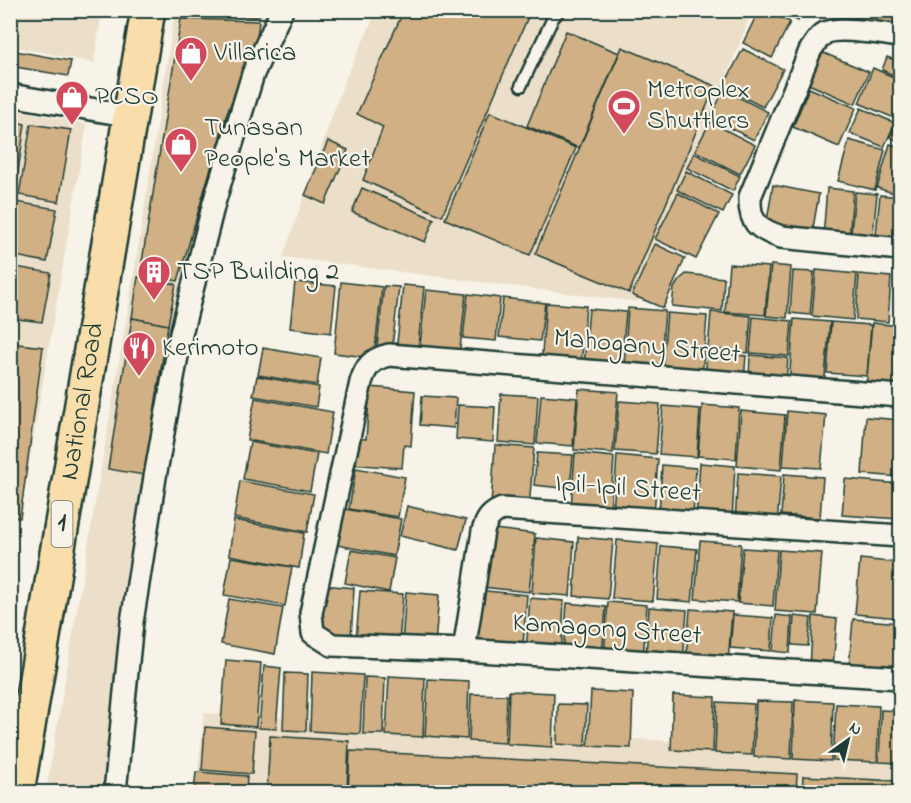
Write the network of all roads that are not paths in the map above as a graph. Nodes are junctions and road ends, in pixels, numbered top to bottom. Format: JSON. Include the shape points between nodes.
{"nodes":[{"id":1,"x":148,"y":10,"type":"edge"},
{"id":2,"x":282,"y":10,"type":"edge"},
{"id":3,"x":560,"y":10,"type":"edge"},
{"id":4,"x":900,"y":36,"type":"edge"},
{"id":5,"x":521,"y":86,"type":"dead end"},
{"id":6,"x":10,"y":95,"type":"edge"},
{"id":7,"x":131,"y":116,"type":"junction"},
{"id":8,"x":900,"y":249,"type":"edge"},
{"id":9,"x":900,"y":396,"type":"edge"},
{"id":10,"x":900,"y":536,"type":"edge"},
{"id":11,"x":313,"y":633,"type":"joint"},
{"id":12,"x":464,"y":650,"type":"junction"},
{"id":13,"x":900,"y":678,"type":"edge"},
{"id":14,"x":17,"y":753,"type":"edge"},
{"id":15,"x":16,"y":792,"type":"edge"},
{"id":16,"x":115,"y":792,"type":"edge"}],
"edges":[{"from":1,"to":7,"type":"highway","name":"National Road","number":"1"},
{"from":2,"to":16,"type":"street","via":[[253,74],[214,203],[181,334],[132,622]]},
{"from":3,"to":5,"type":"lane"},
{"from":4,"to":8,"type":"street","via":[[837,30],[817,40],[750,197],[755,224],[781,237]]},
{"from":6,"to":7,"type":"street"},
{"from":7,"to":14,"type":"highway","name":"National Road","number":"1"},
{"from":9,"to":11,"type":"street","name":"Mahogany Street","via":[[389,355],[370,362],[361,382],[312,613]]},
{"from":10,"to":12,"type":"street","name":"Ipil-Ipil Street","via":[[502,509],[492,513],[483,531]]},
{"from":11,"to":12,"type":"street","name":"Kamagong Street","via":[[332,645]]},
{"from":12,"to":13,"type":"street","name":"Kamagong Street"},
{"from":14,"to":15,"type":"highway","name":"National Road","number":"1"}]}
